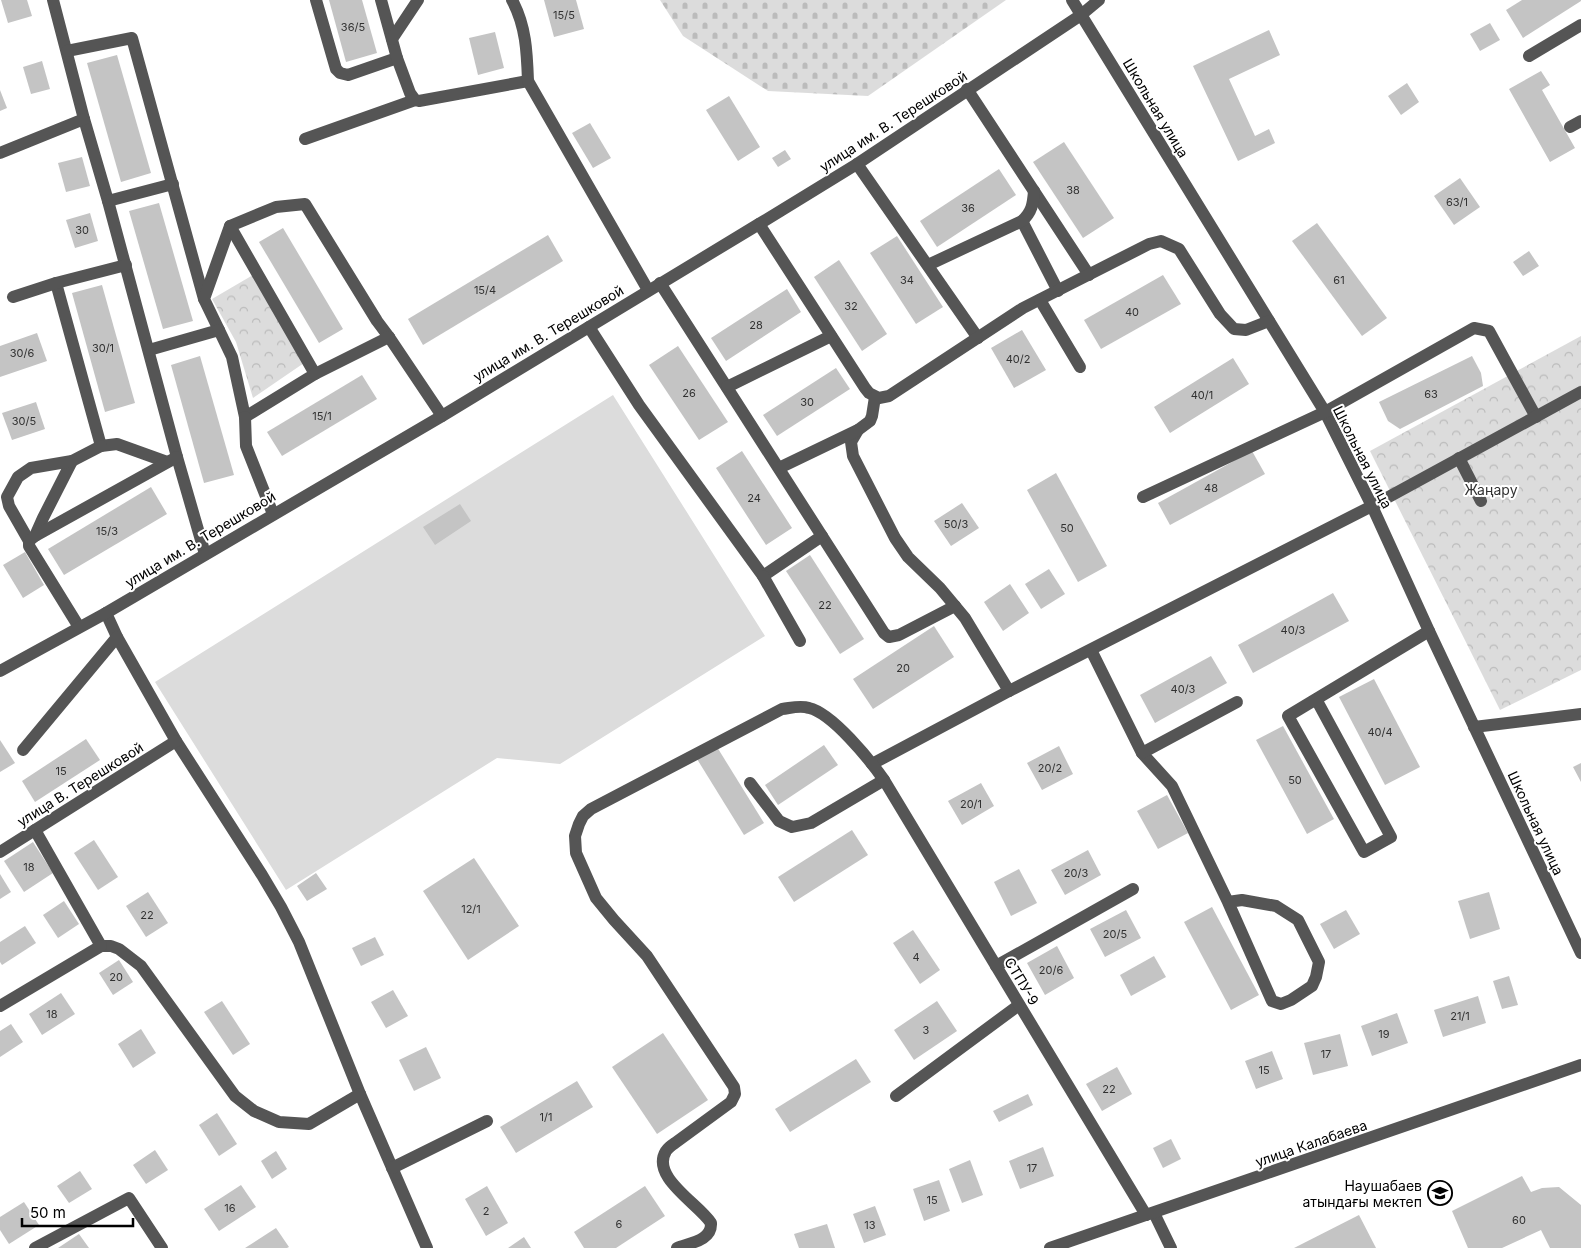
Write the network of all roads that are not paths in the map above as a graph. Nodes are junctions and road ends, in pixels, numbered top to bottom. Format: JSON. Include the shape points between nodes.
{"nodes":[{"id":1,"x":53,"y":0,"type":"edge"},
{"id":2,"x":316,"y":0,"type":"edge"},
{"id":3,"x":381,"y":0,"type":"edge"},
{"id":4,"x":418,"y":0,"type":"edge"},
{"id":5,"x":512,"y":0,"type":"edge"},
{"id":6,"x":1072,"y":0,"type":"edge"},
{"id":7,"x":1099,"y":0,"type":"edge"},
{"id":8,"x":1081,"y":15,"type":"junction"},
{"id":9,"x":1581,"y":25,"type":"edge"},
{"id":10,"x":392,"y":39,"type":"junction"},
{"id":11,"x":67,"y":51,"type":"junction"},
{"id":12,"x":1529,"y":56,"type":"dead end"},
{"id":13,"x":398,"y":58,"type":"junction"},
{"id":14,"x":528,"y":81,"type":"junction"},
{"id":15,"x":967,"y":89,"type":"junction"},
{"id":16,"x":415,"y":100,"type":"junction"},
{"id":17,"x":84,"y":119,"type":"junction"},
{"id":18,"x":306,"y":139,"type":"dead end"},
{"id":19,"x":0,"y":153,"type":"edge"},
{"id":20,"x":857,"y":164,"type":"junction"},
{"id":21,"x":173,"y":184,"type":"junction"},
{"id":22,"x":1034,"y":191,"type":"junction"},
{"id":23,"x":108,"y":201,"type":"junction"},
{"id":24,"x":1022,"y":222,"type":"junction"},
{"id":25,"x":758,"y":224,"type":"junction"},
{"id":26,"x":230,"y":226,"type":"junction"},
{"id":27,"x":126,"y":265,"type":"junction"},
{"id":28,"x":928,"y":265,"type":"junction"},
{"id":29,"x":1089,"y":275,"type":"junction"},
{"id":30,"x":56,"y":283,"type":"junction"},
{"id":31,"x":660,"y":283,"type":"junction"},
{"id":32,"x":648,"y":290,"type":"junction"},
{"id":33,"x":1058,"y":291,"type":"junction"},
{"id":34,"x":13,"y":297,"type":"dead end"},
{"id":35,"x":204,"y":299,"type":"junction"},
{"id":36,"x":1040,"y":300,"type":"junction"},
{"id":37,"x":1269,"y":321,"type":"junction"},
{"id":38,"x":589,"y":327,"type":"junction"},
{"id":39,"x":219,"y":330,"type":"junction"},
{"id":40,"x":831,"y":336,"type":"junction"},
{"id":41,"x":389,"y":337,"type":"junction"},
{"id":42,"x":978,"y":338,"type":"junction"},
{"id":43,"x":149,"y":350,"type":"junction"},
{"id":44,"x":1080,"y":367,"type":"dead end"},
{"id":45,"x":315,"y":374,"type":"junction"},
{"id":46,"x":727,"y":387,"type":"junction"},
{"id":47,"x":1581,"y":392,"type":"edge"},
{"id":48,"x":875,"y":397,"type":"junction"},
{"id":49,"x":1325,"y":412,"type":"junction"},
{"id":50,"x":442,"y":416,"type":"junction"},
{"id":51,"x":245,"y":417,"type":"junction"},
{"id":52,"x":1536,"y":417,"type":"junction"},
{"id":53,"x":858,"y":430,"type":"junction"},
{"id":54,"x":101,"y":446,"type":"junction"},
{"id":55,"x":1459,"y":458,"type":"junction"},
{"id":56,"x":172,"y":459,"type":"junction"},
{"id":57,"x":72,"y":461,"type":"junction"},
{"id":58,"x":779,"y":468,"type":"junction"},
{"id":59,"x":1143,"y":497,"type":"dead end"},
{"id":60,"x":1481,"y":501,"type":"dead end"},
{"id":61,"x":1372,"y":506,"type":"junction"},
{"id":62,"x":273,"y":514,"type":"junction"},
{"id":63,"x":822,"y":536,"type":"junction"},
{"id":64,"x":32,"y":539,"type":"junction"},
{"id":65,"x":205,"y":554,"type":"junction"},
{"id":66,"x":763,"y":576,"type":"junction"},
{"id":67,"x":955,"y":606,"type":"junction"},
{"id":68,"x":106,"y":613,"type":"junction"},
{"id":69,"x":79,"y":628,"type":"junction"},
{"id":70,"x":1428,"y":631,"type":"junction"},
{"id":71,"x":117,"y":637,"type":"junction"},
{"id":72,"x":800,"y":641,"type":"dead end"},
{"id":73,"x":1091,"y":650,"type":"junction"},
{"id":74,"x":0,"y":671,"type":"edge"},
{"id":75,"x":1009,"y":691,"type":"junction"},
{"id":76,"x":1316,"y":699,"type":"junction"},
{"id":77,"x":1237,"y":702,"type":"dead end"},
{"id":78,"x":1581,"y":714,"type":"edge"},
{"id":79,"x":1474,"y":727,"type":"junction"},
{"id":80,"x":176,"y":741,"type":"junction"},
{"id":81,"x":23,"y":750,"type":"dead end"},
{"id":82,"x":1142,"y":753,"type":"junction"},
{"id":83,"x":872,"y":764,"type":"junction"},
{"id":84,"x":884,"y":780,"type":"junction"},
{"id":85,"x":750,"y":783,"type":"dead end"},
{"id":86,"x":35,"y":830,"type":"junction"},
{"id":87,"x":0,"y":852,"type":"edge"},
{"id":88,"x":1133,"y":889,"type":"dead end"},
{"id":89,"x":1228,"y":902,"type":"junction"},
{"id":90,"x":101,"y":946,"type":"junction"},
{"id":91,"x":1581,"y":953,"type":"edge"},
{"id":92,"x":996,"y":966,"type":"junction"},
{"id":93,"x":1019,"y":1005,"type":"junction"},
{"id":94,"x":0,"y":1006,"type":"edge"},
{"id":95,"x":1581,"y":1065,"type":"edge"},
{"id":96,"x":360,"y":1094,"type":"junction"},
{"id":97,"x":896,"y":1096,"type":"dead end"},
{"id":98,"x":487,"y":1121,"type":"dead end"},
{"id":99,"x":392,"y":1168,"type":"junction"},
{"id":100,"x":1150,"y":1214,"type":"junction"},
{"id":101,"x":35,"y":1248,"type":"edge"},
{"id":102,"x":162,"y":1248,"type":"edge"},
{"id":103,"x":427,"y":1248,"type":"edge"},
{"id":104,"x":677,"y":1248,"type":"edge"},
{"id":105,"x":1050,"y":1248,"type":"edge"},
{"id":106,"x":1171,"y":1248,"type":"edge"}],
"edges":[{"from":1,"to":11,"type":"street"},
{"from":2,"to":13,"type":"street","via":[[340,74],[348,75]]},
{"from":3,"to":10,"type":"street"},
{"from":4,"to":10,"type":"street"},
{"from":5,"to":14,"type":"street","via":[[518,10],[527,46]]},
{"from":6,"to":8,"type":"street","name":"Школьная улица"},
{"from":7,"to":8,"type":"street","name":"улица им. В. Терешковой"},
{"from":8,"to":15,"type":"street","name":"улица им. В. Терешковой"},
{"from":8,"to":37,"type":"street","name":"Школьная улица"},
{"from":9,"to":12,"type":"street"},
{"from":10,"to":13,"type":"street"},
{"from":11,"to":17,"type":"street"},
{"from":11,"to":21,"type":"street","via":[[132,38]]},
{"from":13,"to":16,"type":"street"},
{"from":14,"to":16,"type":"street","via":[[419,102]]},
{"from":14,"to":32,"type":"street"},
{"from":15,"to":20,"type":"street","name":"улица им. В. Терешковой"},
{"from":15,"to":22,"type":"street"},
{"from":16,"to":18,"type":"street"},
{"from":17,"to":19,"type":"street"},
{"from":17,"to":23,"type":"street"},
{"from":20,"to":25,"type":"street","name":"улица им. В. Терешковой"},
{"from":20,"to":28,"type":"street"},
{"from":21,"to":23,"type":"street"},
{"from":21,"to":35,"type":"street"},
{"from":22,"to":24,"type":"street","via":[[1032,209]]},
{"from":22,"to":29,"type":"street"},
{"from":23,"to":27,"type":"street"},
{"from":24,"to":28,"type":"street"},
{"from":24,"to":33,"type":"street"},
{"from":25,"to":31,"type":"street","name":"улица им. В. Терешковой"},
{"from":25,"to":40,"type":"street"},
{"from":26,"to":35,"type":"street"},
{"from":26,"to":41,"type":"street","via":[[276,207],[305,204]]},
{"from":26,"to":45,"type":"street"},
{"from":27,"to":30,"type":"street"},
{"from":27,"to":43,"type":"street"},
{"from":28,"to":42,"type":"street"},
{"from":29,"to":33,"type":"street"},
{"from":29,"to":37,"type":"street","via":[[1161,241],[1179,249],[1220,314],[1234,329],[1246,330]]},
{"from":30,"to":34,"type":"street"},
{"from":30,"to":54,"type":"street"},
{"from":31,"to":32,"type":"street","name":"улица им. В. Терешковой"},
{"from":31,"to":46,"type":"street"},
{"from":32,"to":38,"type":"street","name":"улица им. В. Терешковой"},
{"from":33,"to":36,"type":"street"},
{"from":35,"to":39,"type":"street"},
{"from":36,"to":42,"type":"street"},
{"from":36,"to":44,"type":"street"},
{"from":37,"to":49,"type":"street","name":"Школьная улица"},
{"from":38,"to":50,"type":"street","name":"улица им. В. Терешковой"},
{"from":38,"to":66,"type":"street","via":[[638,405]]},
{"from":39,"to":43,"type":"street"},
{"from":39,"to":51,"type":"street","via":[[232,356]]},
{"from":40,"to":46,"type":"street"},
{"from":40,"to":48,"type":"street","via":[[865,388]]},
{"from":41,"to":45,"type":"street"},
{"from":41,"to":50,"type":"street"},
{"from":42,"to":48,"type":"street","via":[[889,396],[883,399]]},
{"from":43,"to":56,"type":"street"},
{"from":45,"to":51,"type":"street"},
{"from":46,"to":58,"type":"street"},
{"from":47,"to":52,"type":"street"},
{"from":48,"to":53,"type":"street","via":[[870,421]]},
{"from":49,"to":52,"type":"street","via":[[1474,328],[1489,331]]},
{"from":49,"to":59,"type":"street"},
{"from":49,"to":61,"type":"street","name":"Школьная улица"},
{"from":50,"to":62,"type":"street","name":"улица им. В. Терешковой"},
{"from":51,"to":62,"type":"street","via":[[246,446]]},
{"from":52,"to":55,"type":"street"},
{"from":53,"to":58,"type":"street"},
{"from":53,"to":67,"type":"street","via":[[850,442],[853,456],[895,538]]},
{"from":54,"to":56,"type":"street","via":[[117,444]]},
{"from":54,"to":57,"type":"street"},
{"from":55,"to":60,"type":"street"},
{"from":55,"to":61,"type":"street"},
{"from":56,"to":64,"type":"street"},
{"from":56,"to":65,"type":"street"},
{"from":57,"to":64,"type":"street"},
{"from":57,"to":64,"type":"street","via":[[31,468],[18,477],[7,497],[9,506]]},
{"from":58,"to":63,"type":"street"},
{"from":61,"to":70,"type":"street","name":"Школьная улица"},
{"from":61,"to":73,"type":"street"},
{"from":62,"to":65,"type":"street","name":"улица им. В. Терешковой"},
{"from":63,"to":66,"type":"street"},
{"from":63,"to":67,"type":"street","via":[[888,637],[899,635]]},
{"from":64,"to":69,"type":"street","via":[[29,546]]},
{"from":65,"to":68,"type":"street","name":"улица им. В. Терешковой"},
{"from":66,"to":72,"type":"street"},
{"from":67,"to":75,"type":"street"},
{"from":68,"to":69,"type":"street","name":"улица им. В. Терешковой"},
{"from":68,"to":71,"type":"street"},
{"from":69,"to":74,"type":"street","name":"улица им. В. Терешковой"},
{"from":70,"to":76,"type":"street"},
{"from":70,"to":79,"type":"street","name":"Школьная улица"},
{"from":71,"to":80,"type":"street"},
{"from":71,"to":81,"type":"street"},
{"from":73,"to":75,"type":"street"},
{"from":73,"to":82,"type":"street"},
{"from":75,"to":83,"type":"street"},
{"from":76,"to":76,"type":"street","via":[[1288,716],[1364,852],[1391,837]]},
{"from":77,"to":82,"type":"street"},
{"from":78,"to":79,"type":"street"},
{"from":79,"to":91,"type":"street","name":"Школьная улица"},
{"from":80,"to":86,"type":"street","name":"улица В. Терешковой"},
{"from":80,"to":96,"type":"street","via":[[281,907],[299,942]]},
{"from":82,"to":89,"type":"street","via":[[1172,786]]},
{"from":83,"to":84,"type":"street","name":"СТПУ-9"},
{"from":83,"to":104,"type":"street","name":"СТПУ-9","via":[[826,716],[799,706],[782,710],[591,809],[579,824],[575,836],[576,853],[596,898],[647,956],[734,1087],[731,1102],[675,1143],[663,1160],[670,1182],[711,1223],[710,1231],[702,1239]]},
{"from":84,"to":85,"type":"street","via":[[811,823],[792,827],[778,821]]},
{"from":84,"to":92,"type":"street","name":"СТПУ-9"},
{"from":86,"to":87,"type":"street","name":"улица В. Терешковой"},
{"from":86,"to":90,"type":"street"},
{"from":88,"to":92,"type":"street"},
{"from":89,"to":89,"type":"street","via":[[1272,1001],[1281,1004],[1312,986],[1319,962],[1298,920],[1276,906],[1242,900]]},
{"from":90,"to":94,"type":"street"},
{"from":90,"to":96,"type":"street","via":[[120,949],[141,966],[234,1096],[254,1111],[279,1122],[309,1124]]},
{"from":92,"to":93,"type":"street","name":"СТПУ-9"},
{"from":93,"to":97,"type":"street"},
{"from":93,"to":100,"type":"street","name":"СТПУ-9"},
{"from":95,"to":100,"type":"street","name":"улица Калабаева"},
{"from":96,"to":99,"type":"street"},
{"from":98,"to":99,"type":"street"},
{"from":99,"to":103,"type":"street"},
{"from":100,"to":105,"type":"street","name":"улица Калабаева"},
{"from":100,"to":106,"type":"street","name":"СТПУ-9"},
{"from":101,"to":102,"type":"street","via":[[129,1198]]}]}
